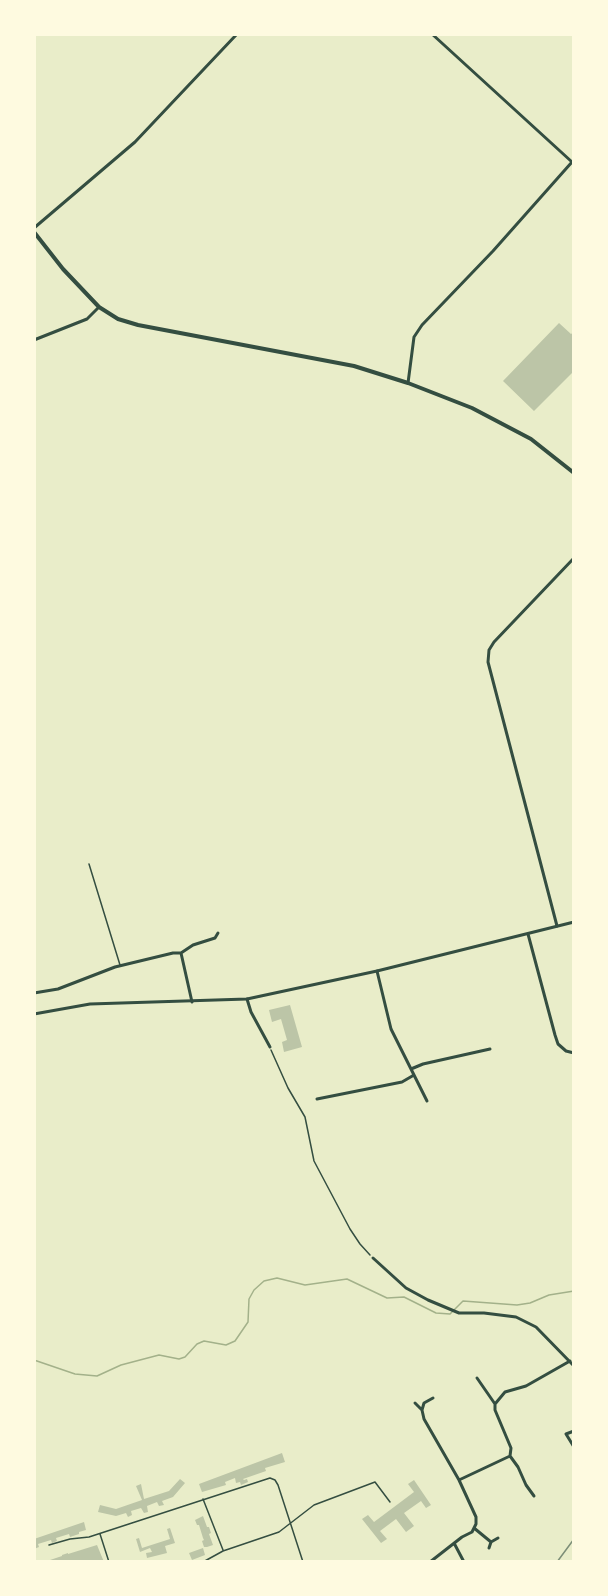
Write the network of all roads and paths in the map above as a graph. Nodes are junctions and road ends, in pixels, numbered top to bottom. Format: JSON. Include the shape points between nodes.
{"nodes":[{"id":1,"x":237,"y":34,"type":"edge"},
{"id":2,"x":432,"y":34,"type":"edge"},
{"id":3,"x":573,"y":161,"type":"edge"},
{"id":4,"x":34,"y":230,"type":"edge"},
{"id":5,"x":99,"y":307,"type":"junction"},
{"id":6,"x":34,"y":340,"type":"edge"},
{"id":7,"x":408,"y":383,"type":"junction"},
{"id":8,"x":573,"y":473,"type":"edge"},
{"id":9,"x":573,"y":558,"type":"edge"},
{"id":10,"x":88,"y":864,"type":"dead end"},
{"id":11,"x":573,"y":922,"type":"edge"},
{"id":12,"x":557,"y":926,"type":"junction"},
{"id":13,"x":218,"y":933,"type":"dead end"},
{"id":14,"x":528,"y":934,"type":"junction"},
{"id":15,"x":181,"y":953,"type":"junction"},
{"id":16,"x":120,"y":966,"type":"junction"},
{"id":17,"x":377,"y":971,"type":"junction"},
{"id":18,"x":34,"y":993,"type":"edge"},
{"id":19,"x":247,"y":999,"type":"junction"},
{"id":20,"x":192,"y":1002,"type":"junction"},
{"id":21,"x":34,"y":1014,"type":"edge"},
{"id":22,"x":270,"y":1047,"type":"joint"},
{"id":23,"x":490,"y":1049,"type":"dead end"},
{"id":24,"x":573,"y":1053,"type":"edge"},
{"id":25,"x":411,"y":1069,"type":"junction"},
{"id":26,"x":414,"y":1075,"type":"junction"},
{"id":27,"x":317,"y":1099,"type":"dead end"},
{"id":28,"x":427,"y":1101,"type":"dead end"},
{"id":29,"x":373,"y":1258,"type":"joint"},
{"id":30,"x":570,"y":1361,"type":"junction"},
{"id":31,"x":573,"y":1366,"type":"edge"},
{"id":32,"x":477,"y":1378,"type":"dead end"},
{"id":33,"x":433,"y":1398,"type":"dead end"},
{"id":34,"x":415,"y":1403,"type":"dead end"},
{"id":35,"x":495,"y":1404,"type":"junction"},
{"id":36,"x":422,"y":1410,"type":"junction"},
{"id":37,"x":573,"y":1431,"type":"edge"},
{"id":38,"x":573,"y":1447,"type":"edge"},
{"id":39,"x":510,"y":1456,"type":"junction"},
{"id":40,"x":459,"y":1480,"type":"junction"},
{"id":41,"x":534,"y":1496,"type":"dead end"},
{"id":42,"x":203,"y":1500,"type":"junction"},
{"id":43,"x":390,"y":1502,"type":"dead end"},
{"id":44,"x":291,"y":1524,"type":"junction"},
{"id":45,"x":474,"y":1528,"type":"junction"},
{"id":46,"x":99,"y":1533,"type":"junction"},
{"id":47,"x":498,"y":1538,"type":"dead end"},
{"id":48,"x":491,"y":1542,"type":"junction"},
{"id":49,"x":454,"y":1543,"type":"junction"},
{"id":50,"x":49,"y":1545,"type":"dead end"},
{"id":51,"x":489,"y":1548,"type":"dead end"},
{"id":52,"x":223,"y":1551,"type":"junction"},
{"id":53,"x":109,"y":1562,"type":"edge"},
{"id":54,"x":202,"y":1562,"type":"edge"},
{"id":55,"x":303,"y":1562,"type":"edge"},
{"id":56,"x":430,"y":1562,"type":"edge"},
{"id":57,"x":464,"y":1562,"type":"edge"}],
"edges":[{"from":1,"to":4,"type":"street","via":[[135,142]]},
{"from":2,"to":3,"type":"street"},
{"from":3,"to":7,"type":"street","via":[[422,325],[414,337]]},
{"from":4,"to":5,"type":"main road"},
{"from":5,"to":6,"type":"street","via":[[87,319]]},
{"from":5,"to":7,"type":"main road","via":[[138,325],[354,366]]},
{"from":7,"to":8,"type":"main road","via":[[472,408],[531,439]]},
{"from":9,"to":12,"type":"street","via":[[494,642],[488,662]]},
{"from":10,"to":16,"type":"lane"},
{"from":11,"to":12,"type":"street"},
{"from":12,"to":14,"type":"street"},
{"from":13,"to":15,"type":"street"},
{"from":14,"to":17,"type":"street"},
{"from":14,"to":24,"type":"street","via":[[558,1044]]},
{"from":15,"to":16,"type":"street"},
{"from":15,"to":20,"type":"street"},
{"from":16,"to":18,"type":"street","via":[[58,989]]},
{"from":17,"to":19,"type":"street"},
{"from":17,"to":25,"type":"street","via":[[391,1029]]},
{"from":19,"to":20,"type":"street"},
{"from":19,"to":22,"type":"street"},
{"from":20,"to":21,"type":"street","via":[[90,1004]]},
{"from":22,"to":29,"type":"path","via":[[304,1117],[314,1161],[360,1244]]},
{"from":23,"to":25,"type":"street"},
{"from":25,"to":26,"type":"street"},
{"from":26,"to":27,"type":"street","via":[[402,1082]]},
{"from":26,"to":28,"type":"street"},
{"from":29,"to":30,"type":"street","via":[[406,1288],[428,1300],[459,1312],[516,1317],[536,1327]]},
{"from":30,"to":31,"type":"street"},
{"from":30,"to":35,"type":"street","via":[[526,1386],[505,1392]]},
{"from":32,"to":35,"type":"street"},
{"from":33,"to":36,"type":"street","via":[[424,1403]]},
{"from":34,"to":36,"type":"street"},
{"from":35,"to":39,"type":"street","via":[[511,1448]]},
{"from":36,"to":40,"type":"street"},
{"from":37,"to":38,"type":"street","via":[[566,1434]]},
{"from":39,"to":40,"type":"street"},
{"from":39,"to":41,"type":"street"},
{"from":40,"to":45,"type":"street","via":[[476,1517]]},
{"from":42,"to":44,"type":"lane","via":[[270,1478],[276,1480]]},
{"from":42,"to":46,"type":"lane"},
{"from":42,"to":52,"type":"lane"},
{"from":43,"to":44,"type":"lane","via":[[375,1482],[314,1505]]},
{"from":44,"to":52,"type":"lane","via":[[279,1532]]},
{"from":44,"to":55,"type":"lane"},
{"from":45,"to":48,"type":"street"},
{"from":45,"to":49,"type":"street"},
{"from":46,"to":50,"type":"lane"},
{"from":46,"to":53,"type":"lane"},
{"from":47,"to":48,"type":"street"},
{"from":48,"to":51,"type":"street"},
{"from":49,"to":56,"type":"street"},
{"from":49,"to":57,"type":"street"},
{"from":52,"to":54,"type":"lane"}]}
